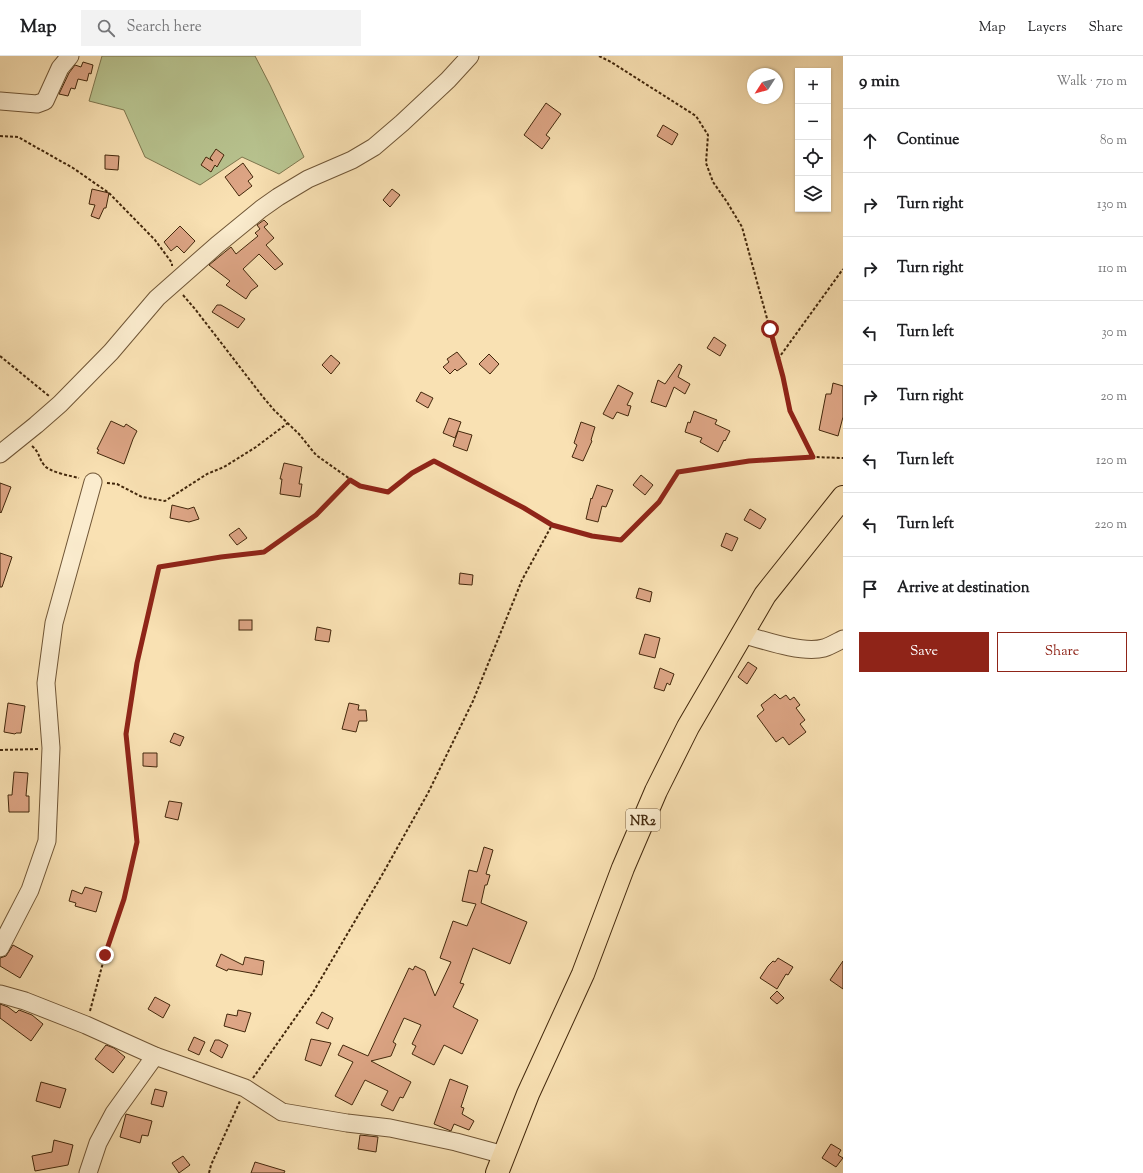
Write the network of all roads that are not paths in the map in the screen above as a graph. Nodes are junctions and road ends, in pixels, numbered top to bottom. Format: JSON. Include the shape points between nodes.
{"nodes":[{"id":1,"x":70,"y":56,"type":"edge"},
{"id":2,"x":470,"y":56,"type":"edge"},
{"id":3,"x":0,"y":101,"type":"edge"},
{"id":4,"x":0,"y":454,"type":"edge"},
{"id":5,"x":93,"y":482,"type":"road end"},
{"id":6,"x":843,"y":497,"type":"edge"},
{"id":7,"x":742,"y":634,"type":"junction"},
{"id":8,"x":843,"y":639,"type":"edge"},
{"id":9,"x":0,"y":948,"type":"edge"},
{"id":10,"x":0,"y":994,"type":"edge"},
{"id":11,"x":155,"y":1056,"type":"junction"},
{"id":12,"x":501,"y":1164,"type":"edge"},
{"id":13,"x":88,"y":1173,"type":"edge"}],
"edges":[{"from":1,"to":3,"type":"street","via":[[60,68],[45,101],[37,104]]},
{"from":2,"to":4,"type":"street","via":[[374,147],[352,160],[308,179],[278,197],[217,245],[157,298],[111,352],[60,404]]},
{"from":5,"to":9,"type":"street","via":[[54,623],[46,683],[51,748],[47,842],[30,890]]},
{"from":6,"to":7,"type":"highway","number":"NR2","via":[[765,595]]},
{"from":7,"to":8,"type":"street","via":[[812,650],[824,648]]},
{"from":7,"to":12,"type":"highway","number":"NR2","via":[[688,727],[656,791],[623,868],[583,974],[528,1094]]},
{"from":10,"to":11,"type":"street","via":[[86,1025]]},
{"from":11,"to":12,"type":"street","via":[[246,1088],[282,1112],[390,1128],[456,1142]]},
{"from":11,"to":13,"type":"street","via":[[114,1113],[98,1143]]}]}
